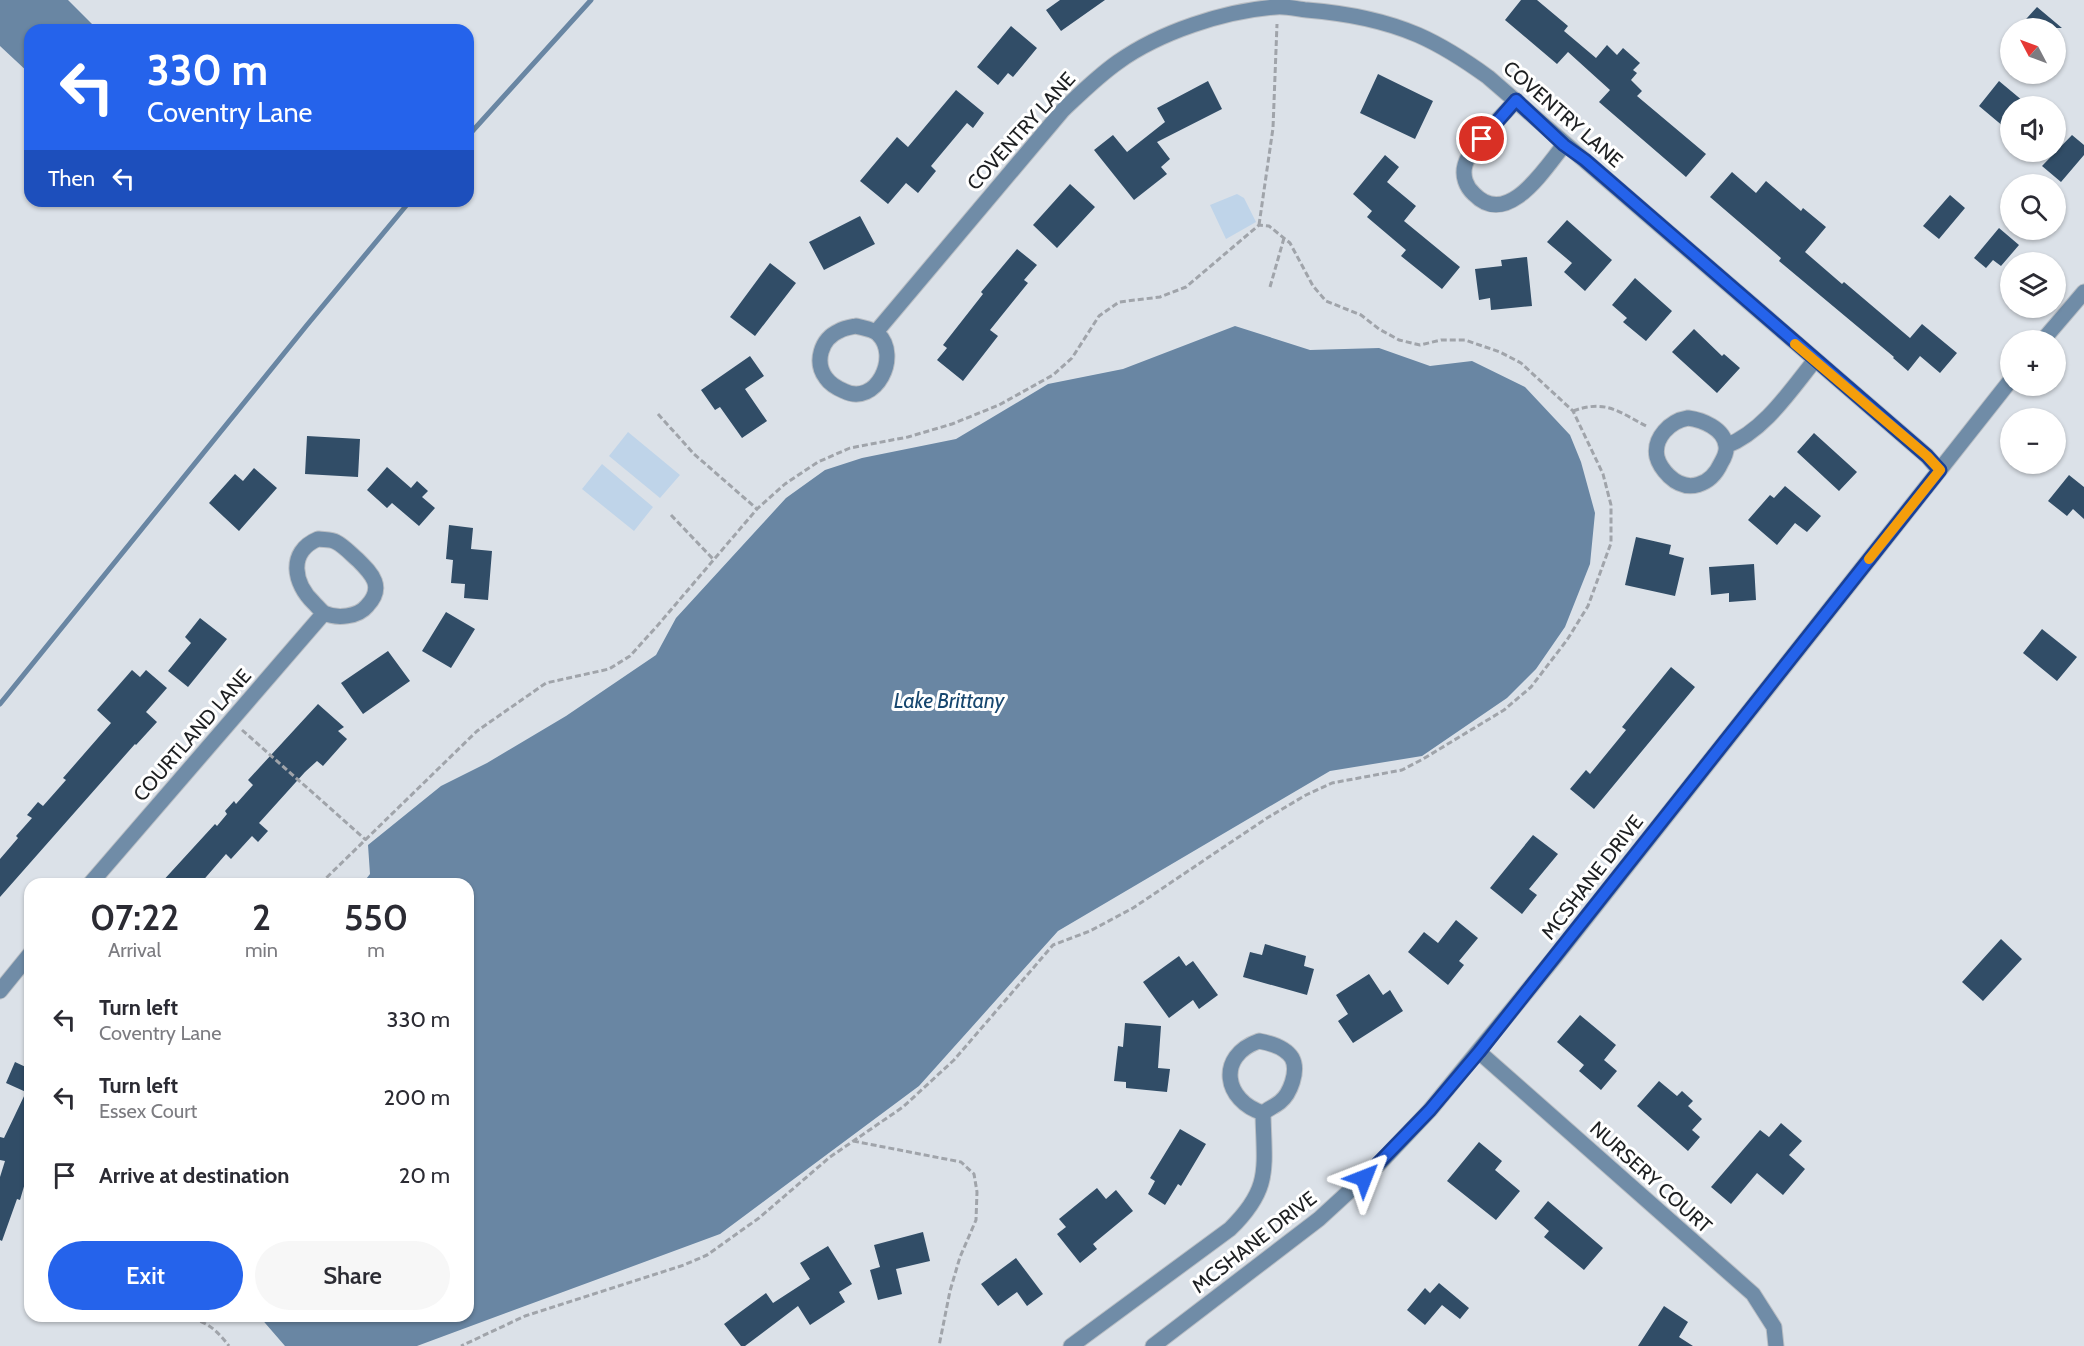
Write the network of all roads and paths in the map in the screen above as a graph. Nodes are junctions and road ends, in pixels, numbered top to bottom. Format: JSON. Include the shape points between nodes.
{"nodes":[{"id":1,"x":1277,"y":3,"type":"edge"},
{"id":2,"x":1240,"y":7,"type":"edge"},
{"id":3,"x":1516,"y":100,"type":"junction"},
{"id":4,"x":1564,"y":145,"type":"junction"},
{"id":5,"x":1259,"y":225,"type":"junction"},
{"id":6,"x":1284,"y":238,"type":"junction"},
{"id":7,"x":1270,"y":287,"type":"dead end"},
{"id":8,"x":2084,"y":292,"type":"edge"},
{"id":9,"x":2052,"y":330,"type":"edge"},
{"id":10,"x":876,"y":332,"type":"junction"},
{"id":11,"x":1815,"y":360,"type":"junction"},
{"id":12,"x":2000,"y":394,"type":"edge"},
{"id":13,"x":1573,"y":411,"type":"junction"},
{"id":14,"x":658,"y":414,"type":"dead end"},
{"id":15,"x":1663,"y":435,"type":"junction"},
{"id":16,"x":1726,"y":446,"type":"junction"},
{"id":17,"x":1940,"y":470,"type":"junction"},
{"id":18,"x":757,"y":509,"type":"junction"},
{"id":19,"x":671,"y":515,"type":"dead end"},
{"id":20,"x":714,"y":560,"type":"junction"},
{"id":21,"x":324,"y":613,"type":"junction"},
{"id":22,"x":232,"y":721,"type":"junction"},
{"id":23,"x":366,"y":840,"type":"junction"},
{"id":24,"x":95,"y":878,"type":"edge"},
{"id":25,"x":326,"y":878,"type":"edge"},
{"id":26,"x":24,"y":961,"type":"edge"},
{"id":27,"x":0,"y":991,"type":"edge"},
{"id":28,"x":1479,"y":1052,"type":"junction"},
{"id":29,"x":1263,"y":1113,"type":"junction"},
{"id":30,"x":853,"y":1141,"type":"junction"},
{"id":31,"x":204,"y":1322,"type":"edge"},
{"id":32,"x":229,"y":1346,"type":"edge"},
{"id":33,"x":461,"y":1346,"type":"edge"},
{"id":34,"x":939,"y":1346,"type":"edge"},
{"id":35,"x":1071,"y":1346,"type":"edge"},
{"id":36,"x":1153,"y":1346,"type":"edge"},
{"id":37,"x":1776,"y":1346,"type":"edge"}],
"edges":[{"from":1,"to":2,"type":"street","name":"COVENTRY LANE"},
{"from":1,"to":3,"type":"street","name":"COVENTRY LANE","via":[[1354,15],[1409,31],[1463,60]]},
{"from":1,"to":5,"type":"path","via":[[1273,128]]},
{"from":2,"to":10,"type":"street","name":"COVENTRY LANE","via":[[1168,34],[1119,61],[1094,81],[1026,153]]},
{"from":3,"to":4,"type":"street","name":"COVENTRY LANE"},
{"from":3,"to":4,"type":"street","via":[[1465,165],[1468,188],[1476,197],[1486,204],[1500,206],[1511,202]]},
{"from":4,"to":11,"type":"street","name":"COVENTRY LANE"},
{"from":5,"to":6,"type":"path","via":[[1269,226]]},
{"from":5,"to":18,"type":"path","via":[[1186,287],[1160,297],[1119,302],[1099,316],[1072,358],[1053,375],[999,405],[952,424],[850,448],[818,462]]},
{"from":6,"to":7,"type":"path"},
{"from":6,"to":13,"type":"path","via":[[1326,300],[1361,315],[1399,340],[1420,345],[1466,340],[1500,352],[1521,363]]},
{"from":8,"to":9,"type":"street"},
{"from":10,"to":10,"type":"street","via":[[856,326],[840,330],[823,345],[820,368],[836,388],[848,394],[864,394],[881,379],[886,366],[885,349]]},
{"from":11,"to":16,"type":"street","via":[[1765,419],[1739,441]]},
{"from":11,"to":17,"type":"street","name":"COVENTRY LANE"},
{"from":12,"to":17,"type":"street","name":"MCSHANE DRIVE"},
{"from":13,"to":15,"type":"path","via":[[1590,405],[1608,407]]},
{"from":13,"to":30,"type":"path","via":[[1603,474],[1611,505],[1611,543],[1588,606],[1531,687],[1504,710],[1423,759],[1402,770],[1332,783],[1306,795],[1133,908],[1053,945],[954,1060],[903,1107]]},
{"from":14,"to":18,"type":"path","via":[[694,454]]},
{"from":15,"to":16,"type":"street","via":[[1677,420],[1700,420],[1721,435]]},
{"from":15,"to":16,"type":"street","via":[[1657,456],[1663,470],[1687,487],[1710,478],[1719,468]]},
{"from":17,"to":28,"type":"street","name":"MCSHANE DRIVE"},
{"from":18,"to":20,"type":"path"},
{"from":19,"to":20,"type":"path"},
{"from":20,"to":23,"type":"path","via":[[630,656],[609,669],[546,683],[477,731]]},
{"from":21,"to":21,"type":"street","via":[[346,617],[358,614],[373,599],[376,589],[373,576],[352,554],[338,543],[318,539],[300,556],[297,577],[307,596]]},
{"from":21,"to":22,"type":"street","name":"COURTLAND LANE"},
{"from":22,"to":23,"type":"path"},
{"from":22,"to":24,"type":"street","name":"COURTLAND LANE"},
{"from":23,"to":25,"type":"path"},
{"from":26,"to":27,"type":"street"},
{"from":28,"to":36,"type":"street","name":"MCSHANE DRIVE","via":[[1430,1110],[1349,1193]]},
{"from":28,"to":37,"type":"street","name":"NURSERY COURT","via":[[1753,1294],[1774,1327]]},
{"from":29,"to":29,"type":"street","via":[[1281,1102],[1291,1086],[1294,1070],[1292,1059],[1282,1049],[1259,1041],[1236,1054],[1230,1080],[1241,1101]]},
{"from":29,"to":35,"type":"street","via":[[1262,1187],[1244,1216]]},
{"from":30,"to":33,"type":"path","via":[[707,1255],[525,1316]]},
{"from":30,"to":34,"type":"path","via":[[961,1162],[974,1174],[976,1220],[953,1280]]},
{"from":31,"to":32,"type":"path"}]}
